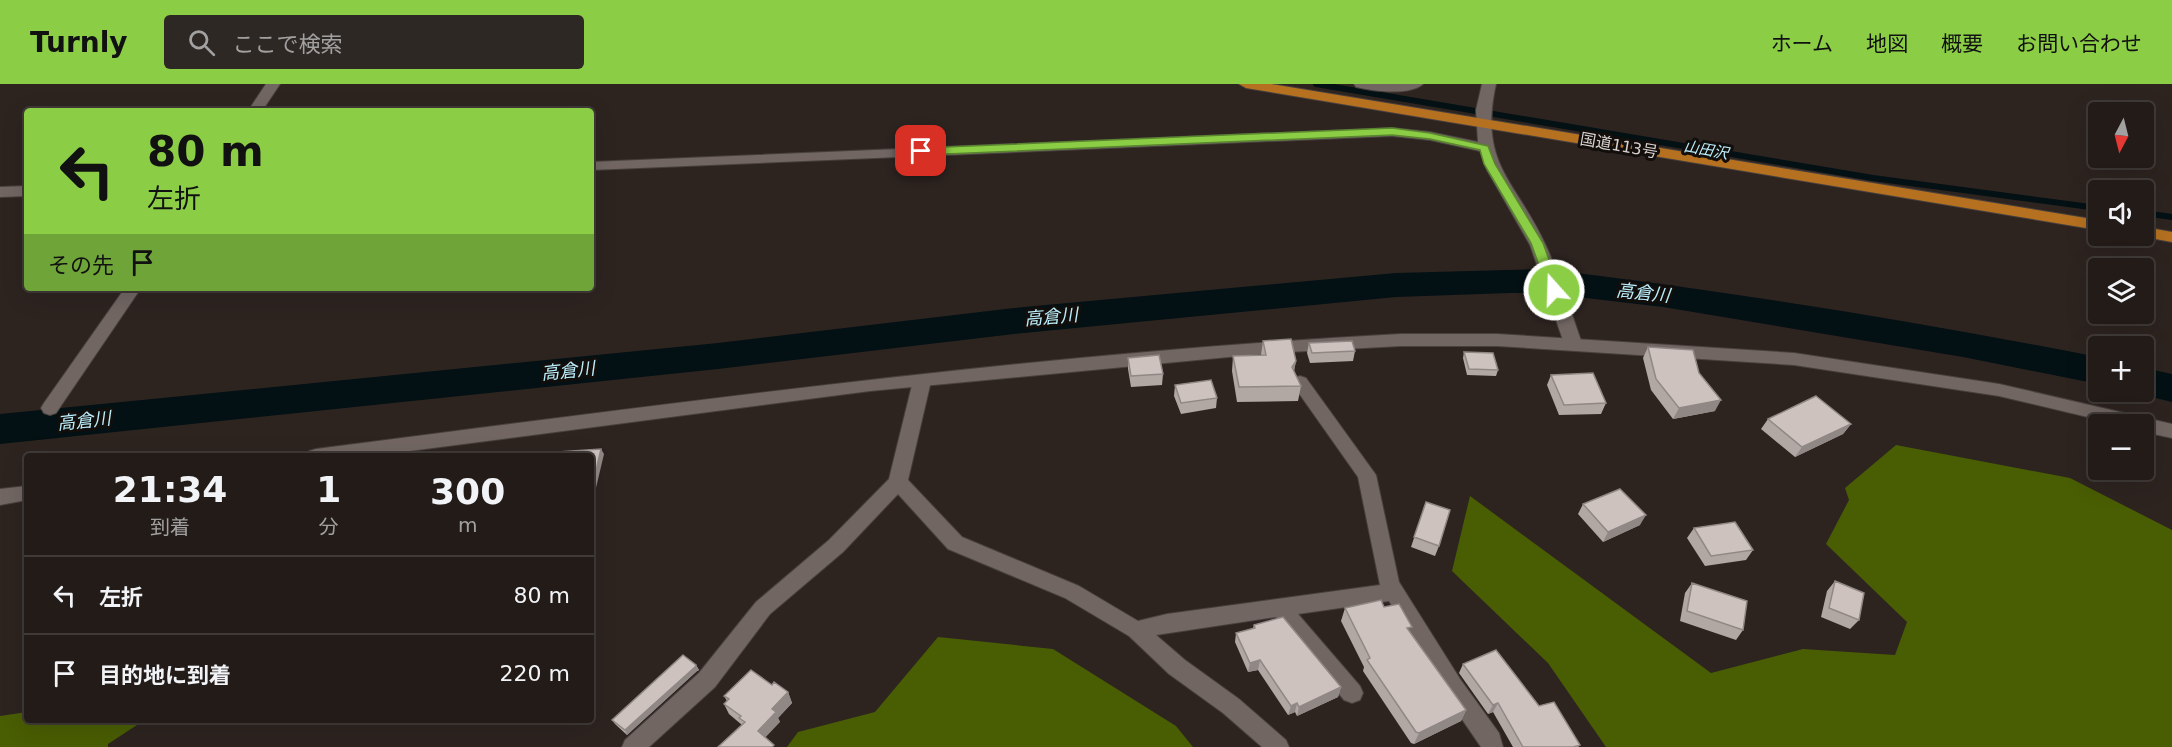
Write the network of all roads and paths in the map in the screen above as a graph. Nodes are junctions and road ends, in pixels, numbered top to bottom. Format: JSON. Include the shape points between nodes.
{"nodes":[{"id":1,"x":273,"y":84,"type":"edge"},
{"id":2,"x":1246,"y":84,"type":"edge"},
{"id":3,"x":1361,"y":84,"type":"edge"},
{"id":4,"x":1416,"y":84,"type":"edge"},
{"id":5,"x":1489,"y":84,"type":"edge"},
{"id":6,"x":257,"y":108,"type":"edge"},
{"id":7,"x":1483,"y":122,"type":"junction"},
{"id":8,"x":1484,"y":148,"type":"junction"},
{"id":9,"x":594,"y":166,"type":"edge"},
{"id":10,"x":24,"y":191,"type":"edge"},
{"id":11,"x":0,"y":192,"type":"edge"},
{"id":12,"x":2088,"y":223,"type":"edge"},
{"id":13,"x":2154,"y":234,"type":"edge"},
{"id":14,"x":2172,"y":237,"type":"edge"},
{"id":15,"x":131,"y":291,"type":"edge"},
{"id":16,"x":1574,"y":346,"type":"junction"},
{"id":17,"x":922,"y":381,"type":"junction"},
{"id":18,"x":1300,"y":382,"type":"edge"},
{"id":19,"x":50,"y":408,"type":"dead end"},
{"id":20,"x":2098,"y":414,"type":"edge"},
{"id":21,"x":2154,"y":427,"type":"edge"},
{"id":22,"x":2172,"y":431,"type":"edge"},
{"id":23,"x":339,"y":453,"type":"edge"},
{"id":24,"x":898,"y":482,"type":"junction"},
{"id":25,"x":24,"y":493,"type":"edge"},
{"id":26,"x":0,"y":497,"type":"edge"},
{"id":27,"x":1394,"y":592,"type":"junction"},
{"id":28,"x":1281,"y":608,"type":"junction"},
{"id":29,"x":1136,"y":630,"type":"junction"},
{"id":30,"x":1352,"y":693,"type":"dead end"},
{"id":31,"x":633,"y":747,"type":"edge"},
{"id":32,"x":1278,"y":747,"type":"edge"},
{"id":33,"x":1492,"y":747,"type":"edge"}],
"edges":[{"from":1,"to":6,"type":"street"},
{"from":2,"to":7,"type":"highway","name":"国道113号"},
{"from":3,"to":4,"type":"street","via":[[1384,88]]},
{"from":5,"to":7,"type":"street"},
{"from":7,"to":8,"type":"street"},
{"from":7,"to":12,"type":"highway","name":"国道113号"},
{"from":8,"to":9,"type":"street","via":[[1392,132]]},
{"from":8,"to":16,"type":"street","via":[[1537,243]]},
{"from":10,"to":11,"type":"street"},
{"from":13,"to":14,"type":"highway"},
{"from":15,"to":19,"type":"street"},
{"from":16,"to":17,"type":"street","via":[[1497,340],[1271,346]]},
{"from":16,"to":20,"type":"street","via":[[1794,358],[1999,390]]},
{"from":17,"to":23,"type":"street"},
{"from":17,"to":24,"type":"street"},
{"from":18,"to":27,"type":"street","via":[[1367,474],[1381,550]]},
{"from":21,"to":22,"type":"street"},
{"from":24,"to":29,"type":"street","via":[[955,543],[1072,592]]},
{"from":24,"to":31,"type":"street","via":[[836,546],[763,608],[707,680]]},
{"from":25,"to":26,"type":"street"},
{"from":27,"to":28,"type":"street"},
{"from":27,"to":33,"type":"street"},
{"from":28,"to":29,"type":"street"},
{"from":28,"to":30,"type":"street"},
{"from":29,"to":32,"type":"street"}]}
